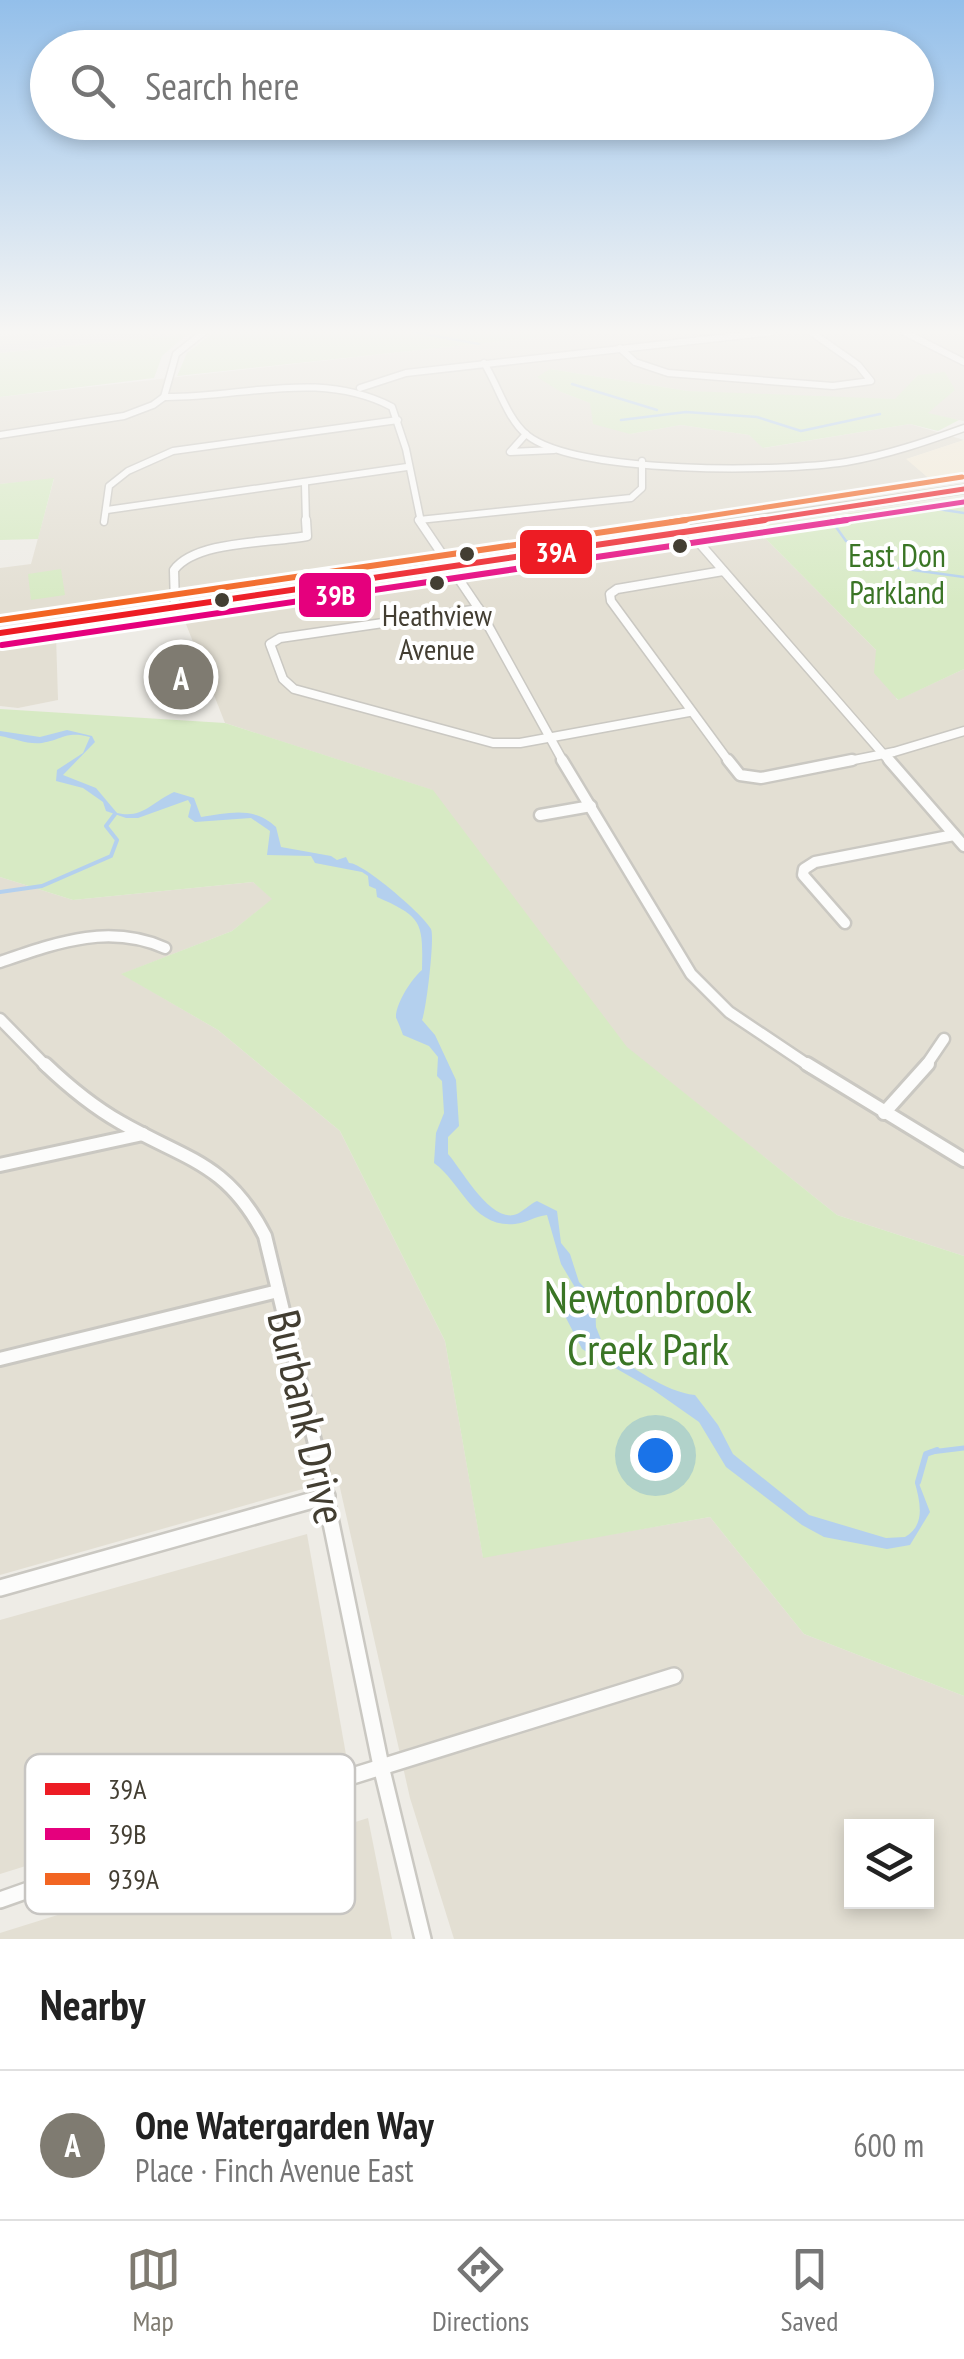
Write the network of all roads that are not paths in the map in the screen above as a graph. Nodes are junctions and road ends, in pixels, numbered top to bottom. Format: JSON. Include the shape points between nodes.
{"nodes":[{"id":1,"x":82,"y":422,"type":"edge"},
{"id":2,"x":380,"y":422,"type":"edge"},
{"id":3,"x":399,"y":422,"type":"edge"},
{"id":4,"x":519,"y":422,"type":"edge"},
{"id":5,"x":964,"y":428,"type":"edge"},
{"id":6,"x":526,"y":434,"type":"junction"},
{"id":7,"x":0,"y":435,"type":"edge"},
{"id":8,"x":557,"y":450,"type":"junction"},
{"id":9,"x":642,"y":461,"type":"junction"},
{"id":10,"x":408,"y":467,"type":"junction"},
{"id":11,"x":305,"y":484,"type":"junction"},
{"id":12,"x":964,"y":488,"type":"edge"},
{"id":13,"x":107,"y":510,"type":"junction"},
{"id":14,"x":418,"y":520,"type":"junction"},
{"id":15,"x":104,"y":522,"type":"dead end"},
{"id":16,"x":688,"y":530,"type":"junction"},
{"id":17,"x":448,"y":566,"type":"junction"},
{"id":18,"x":722,"y":571,"type":"junction"},
{"id":19,"x":174,"y":606,"type":"junction"},
{"id":20,"x":478,"y":610,"type":"junction"},
{"id":21,"x":0,"y":633,"type":"edge"},
{"id":22,"x":690,"y":712,"type":"junction"},
{"id":23,"x":964,"y":731,"type":"edge"},
{"id":24,"x":548,"y":738,"type":"junction"},
{"id":25,"x":882,"y":754,"type":"junction"},
{"id":26,"x":591,"y":806,"type":"junction"},
{"id":27,"x":540,"y":815,"type":"dead end"},
{"id":28,"x":954,"y":835,"type":"junction"},
{"id":29,"x":964,"y":846,"type":"edge"},
{"id":30,"x":845,"y":922,"type":"dead end"},
{"id":31,"x":165,"y":948,"type":"dead end"},
{"id":32,"x":0,"y":962,"type":"edge"},
{"id":33,"x":0,"y":1019,"type":"edge"},
{"id":34,"x":944,"y":1039,"type":"dead end"},
{"id":35,"x":884,"y":1113,"type":"junction"},
{"id":36,"x":144,"y":1134,"type":"junction"},
{"id":37,"x":964,"y":1160,"type":"edge"},
{"id":38,"x":0,"y":1166,"type":"edge"},
{"id":39,"x":278,"y":1291,"type":"junction"},
{"id":40,"x":0,"y":1360,"type":"edge"},
{"id":41,"x":328,"y":1496,"type":"junction"},
{"id":42,"x":0,"y":1588,"type":"edge"},
{"id":43,"x":674,"y":1676,"type":"dead end"},
{"id":44,"x":381,"y":1766,"type":"junction"},
{"id":45,"x":355,"y":1775,"type":"edge"},
{"id":46,"x":25,"y":1891,"type":"edge"},
{"id":47,"x":0,"y":1900,"type":"edge"},
{"id":48,"x":423,"y":1939,"type":"edge"}],
"edges":[{"from":1,"to":7,"type":"street"},
{"from":2,"to":13,"type":"street","via":[[164,455],[109,486]]},
{"from":3,"to":10,"type":"street"},
{"from":4,"to":6,"type":"street"},
{"from":5,"to":9,"type":"street","via":[[888,455],[810,467],[738,470]]},
{"from":6,"to":8,"type":"street"},
{"from":6,"to":8,"type":"street","via":[[510,452]]},
{"from":8,"to":9,"type":"street"},
{"from":9,"to":14,"type":"street","via":[[642,488],[630,498]]},
{"from":10,"to":11,"type":"street"},
{"from":10,"to":14,"type":"street"},
{"from":11,"to":13,"type":"street"},
{"from":11,"to":19,"type":"street","via":[[307,536],[199,552],[174,573]]},
{"from":12,"to":16,"type":"main road"},
{"from":13,"to":15,"type":"street"},
{"from":14,"to":17,"type":"street"},
{"from":16,"to":17,"type":"main road"},
{"from":16,"to":18,"type":"street"},
{"from":17,"to":19,"type":"main road"},
{"from":17,"to":20,"type":"street"},
{"from":18,"to":22,"type":"street","via":[[610,594]]},
{"from":18,"to":25,"type":"street"},
{"from":19,"to":21,"type":"main road"},
{"from":20,"to":24,"type":"street"},
{"from":20,"to":24,"type":"street","via":[[270,644],[283,679],[313,696],[492,743]]},
{"from":22,"to":24,"type":"street"},
{"from":22,"to":25,"type":"street","via":[[740,775],[762,778]]},
{"from":23,"to":25,"type":"street"},
{"from":24,"to":26,"type":"street"},
{"from":25,"to":28,"type":"street"},
{"from":26,"to":27,"type":"street"},
{"from":26,"to":35,"type":"street","via":[[691,974],[728,1012]]},
{"from":28,"to":29,"type":"street"},
{"from":28,"to":30,"type":"street","via":[[804,868]]},
{"from":31,"to":32,"type":"street","via":[[145,936],[112,932]]},
{"from":33,"to":36,"type":"street","name":"Burbank Drive","via":[[61,1080]]},
{"from":34,"to":35,"type":"street"},
{"from":35,"to":37,"type":"street"},
{"from":36,"to":38,"type":"street"},
{"from":36,"to":39,"type":"street","name":"Burbank Drive","via":[[214,1168],[232,1185],[256,1214]]},
{"from":39,"to":40,"type":"street"},
{"from":39,"to":41,"type":"street","name":"Burbank Drive"},
{"from":41,"to":42,"type":"street"},
{"from":41,"to":44,"type":"street","name":"Burbank Drive"},
{"from":43,"to":44,"type":"street"},
{"from":44,"to":45,"type":"street"},
{"from":44,"to":48,"type":"street","name":"Burbank Drive"},
{"from":46,"to":47,"type":"street"}]}
